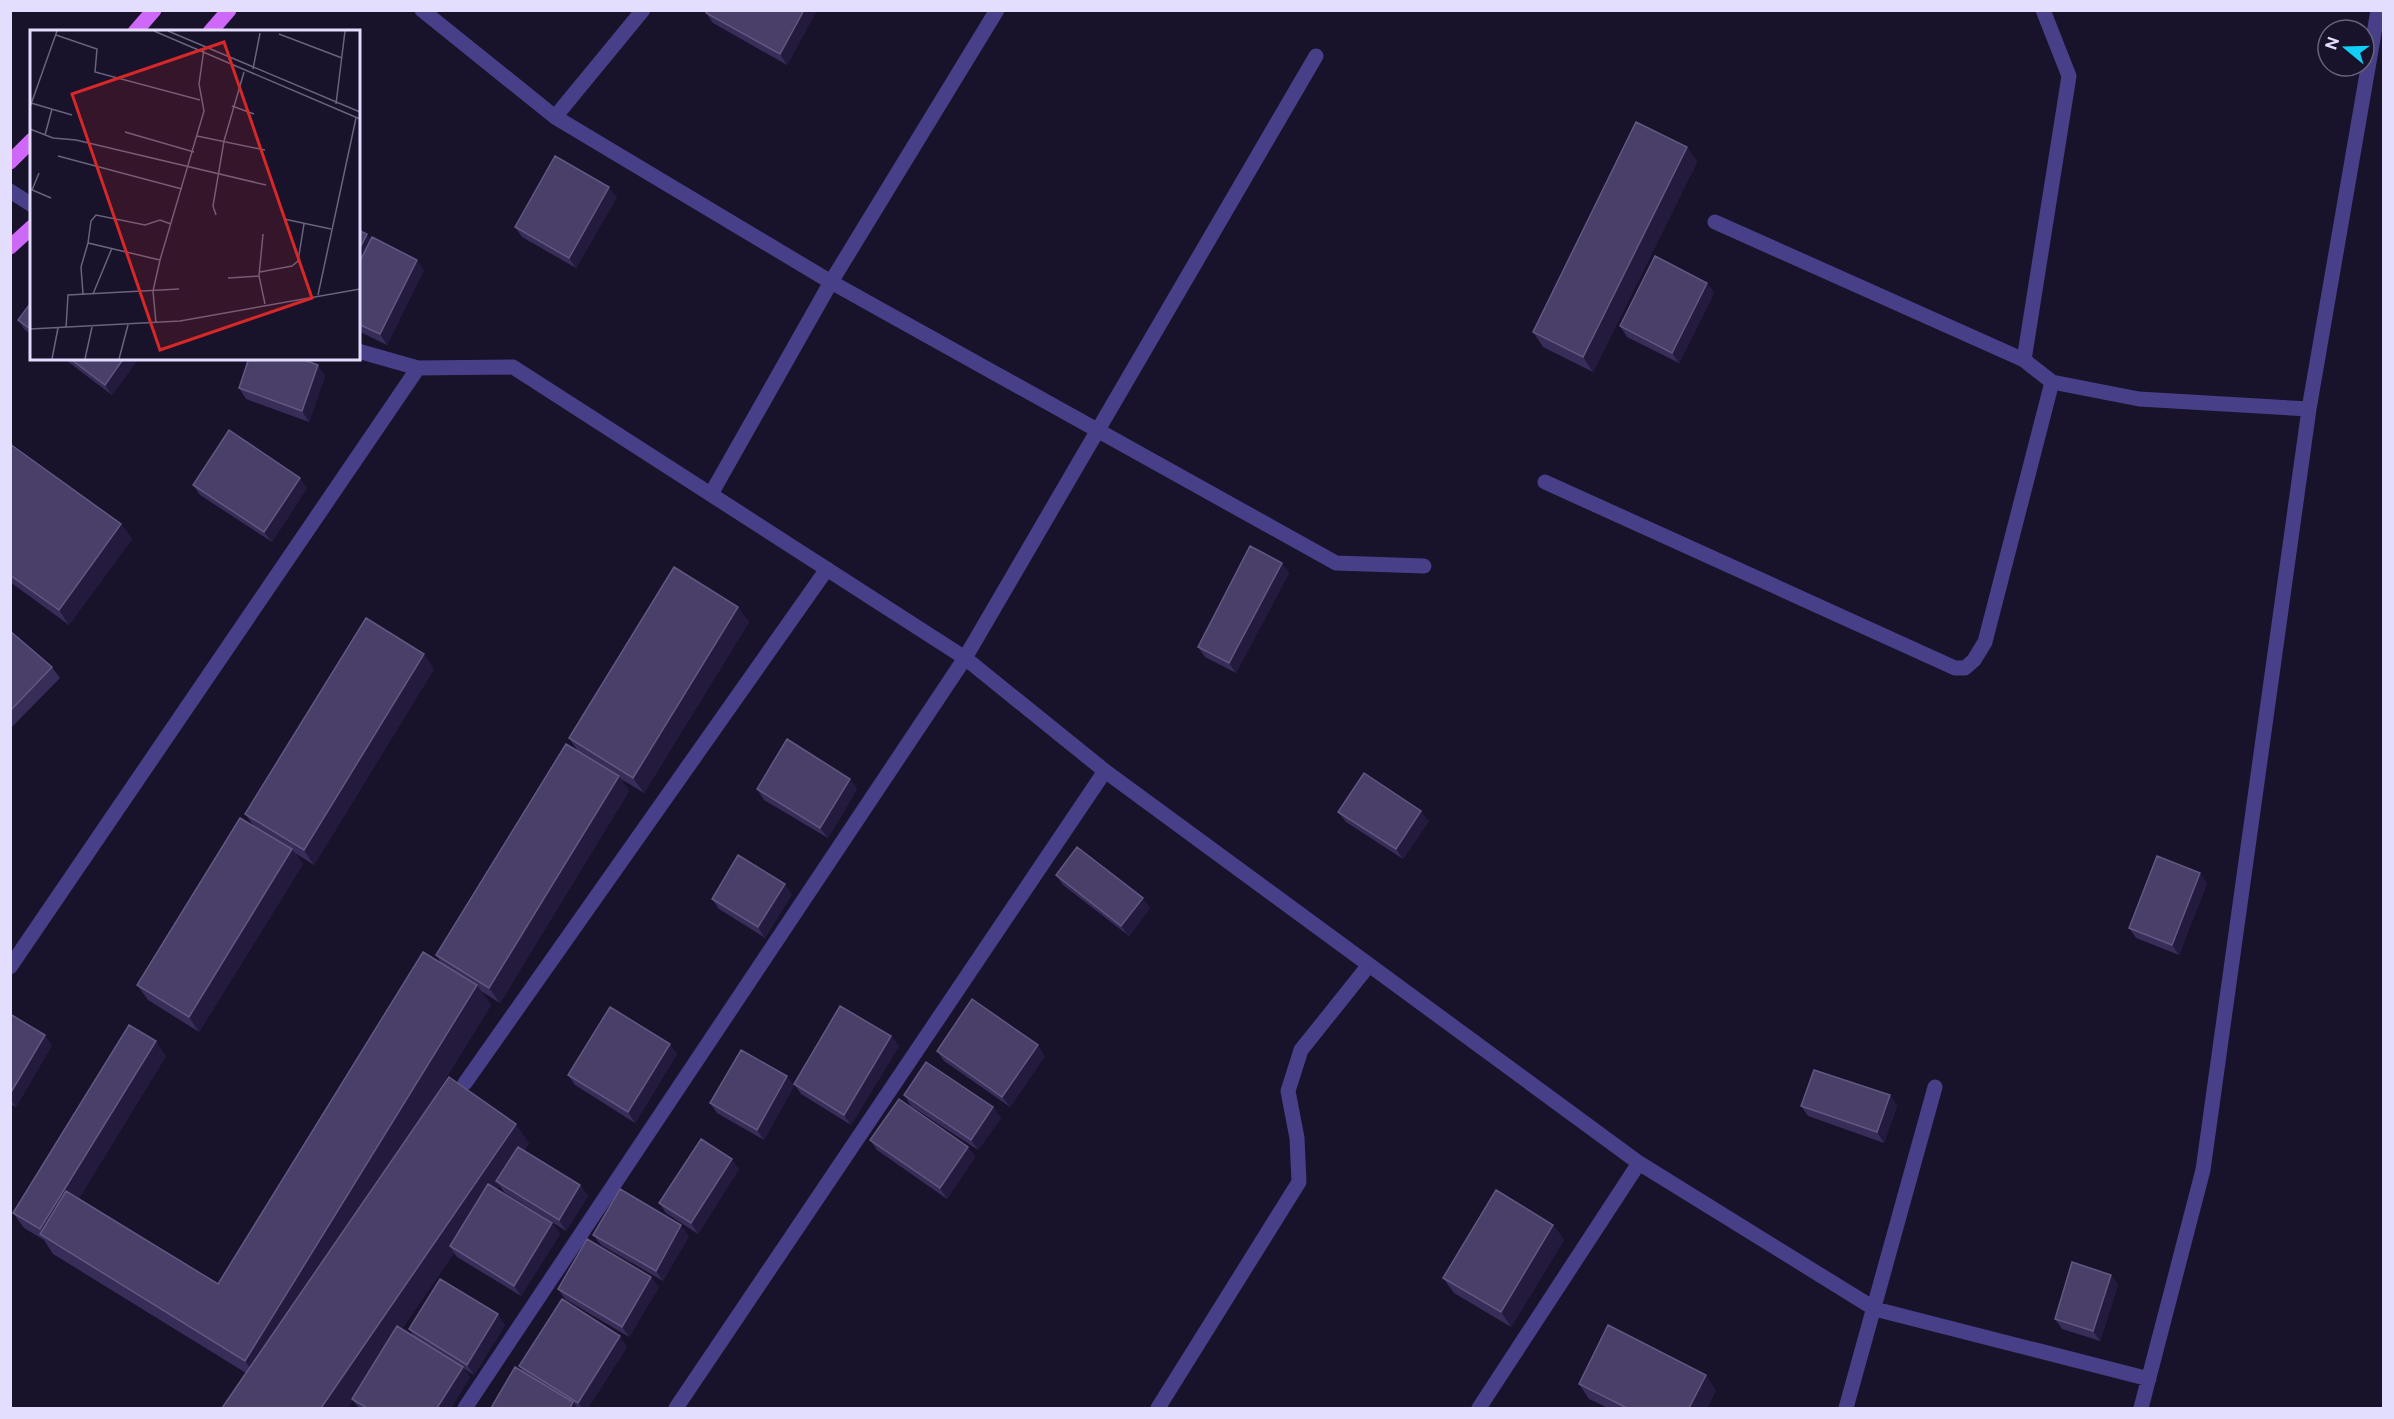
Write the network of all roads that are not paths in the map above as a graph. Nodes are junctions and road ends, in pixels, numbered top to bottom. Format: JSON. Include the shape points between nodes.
{"nodes":[{"id":1,"x":154,"y":10,"type":"edge"},
{"id":2,"x":229,"y":10,"type":"edge"},
{"id":3,"x":422,"y":10,"type":"edge"},
{"id":4,"x":644,"y":10,"type":"edge"},
{"id":5,"x":998,"y":10,"type":"edge"},
{"id":6,"x":2043,"y":10,"type":"edge"},
{"id":7,"x":2378,"y":10,"type":"edge"},
{"id":8,"x":137,"y":30,"type":"edge"},
{"id":9,"x":212,"y":30,"type":"edge"},
{"id":10,"x":1316,"y":56,"type":"dead end"},
{"id":11,"x":555,"y":117,"type":"junction"},
{"id":12,"x":30,"y":142,"type":"edge"},
{"id":13,"x":10,"y":162,"type":"edge"},
{"id":14,"x":10,"y":191,"type":"edge"},
{"id":15,"x":30,"y":204,"type":"edge"},
{"id":16,"x":1715,"y":222,"type":"dead end"},
{"id":17,"x":30,"y":229,"type":"edge"},
{"id":18,"x":10,"y":248,"type":"edge"},
{"id":19,"x":831,"y":282,"type":"junction"},
{"id":20,"x":360,"y":352,"type":"edge"},
{"id":21,"x":2024,"y":360,"type":"junction"},
{"id":22,"x":418,"y":368,"type":"junction"},
{"id":23,"x":2052,"y":382,"type":"junction"},
{"id":24,"x":2309,"y":410,"type":"junction"},
{"id":25,"x":1098,"y":431,"type":"junction"},
{"id":26,"x":1545,"y":482,"type":"dead end"},
{"id":27,"x":711,"y":494,"type":"junction"},
{"id":28,"x":1424,"y":566,"type":"dead end"},
{"id":29,"x":827,"y":569,"type":"junction"},
{"id":30,"x":965,"y":658,"type":"junction"},
{"id":31,"x":1105,"y":771,"type":"junction"},
{"id":32,"x":1369,"y":965,"type":"junction"},
{"id":33,"x":10,"y":967,"type":"edge"},
{"id":34,"x":465,"y":1083,"type":"dead end"},
{"id":35,"x":1935,"y":1087,"type":"dead end"},
{"id":36,"x":1639,"y":1163,"type":"junction"},
{"id":37,"x":1875,"y":1309,"type":"junction"},
{"id":38,"x":2149,"y":1379,"type":"junction"},
{"id":39,"x":465,"y":1408,"type":"edge"},
{"id":40,"x":676,"y":1408,"type":"edge"},
{"id":41,"x":1158,"y":1408,"type":"edge"},
{"id":42,"x":1479,"y":1408,"type":"edge"},
{"id":43,"x":1846,"y":1408,"type":"edge"},
{"id":44,"x":2141,"y":1408,"type":"edge"}],
"edges":[{"from":1,"to":8,"type":"main road"},
{"from":2,"to":9,"type":"main road"},
{"from":3,"to":11,"type":"street"},
{"from":4,"to":11,"type":"street"},
{"from":5,"to":19,"type":"street"},
{"from":6,"to":21,"type":"street","via":[[2069,76]]},
{"from":7,"to":24,"type":"street"},
{"from":10,"to":25,"type":"street"},
{"from":11,"to":19,"type":"street"},
{"from":12,"to":13,"type":"main road"},
{"from":14,"to":15,"type":"street"},
{"from":16,"to":21,"type":"street"},
{"from":17,"to":18,"type":"main road"},
{"from":19,"to":25,"type":"street"},
{"from":19,"to":27,"type":"street"},
{"from":20,"to":22,"type":"street"},
{"from":21,"to":23,"type":"street"},
{"from":22,"to":27,"type":"street","via":[[513,367]]},
{"from":22,"to":33,"type":"street"},
{"from":23,"to":24,"type":"street","via":[[2139,399]]},
{"from":23,"to":26,"type":"street","via":[[1986,642],[1965,668],[1955,668]]},
{"from":24,"to":38,"type":"street","via":[[2203,1170]]},
{"from":25,"to":28,"type":"street","via":[[1336,563]]},
{"from":25,"to":30,"type":"street"},
{"from":27,"to":29,"type":"street"},
{"from":29,"to":30,"type":"street"},
{"from":29,"to":34,"type":"street"},
{"from":30,"to":31,"type":"street"},
{"from":30,"to":39,"type":"street"},
{"from":31,"to":32,"type":"street"},
{"from":31,"to":40,"type":"street"},
{"from":32,"to":36,"type":"street"},
{"from":32,"to":41,"type":"street","via":[[1301,1050],[1288,1091],[1297,1138],[1299,1182]]},
{"from":35,"to":37,"type":"street"},
{"from":36,"to":37,"type":"street"},
{"from":36,"to":42,"type":"street"},
{"from":37,"to":38,"type":"street"},
{"from":37,"to":43,"type":"street"},
{"from":38,"to":44,"type":"street"}]}
